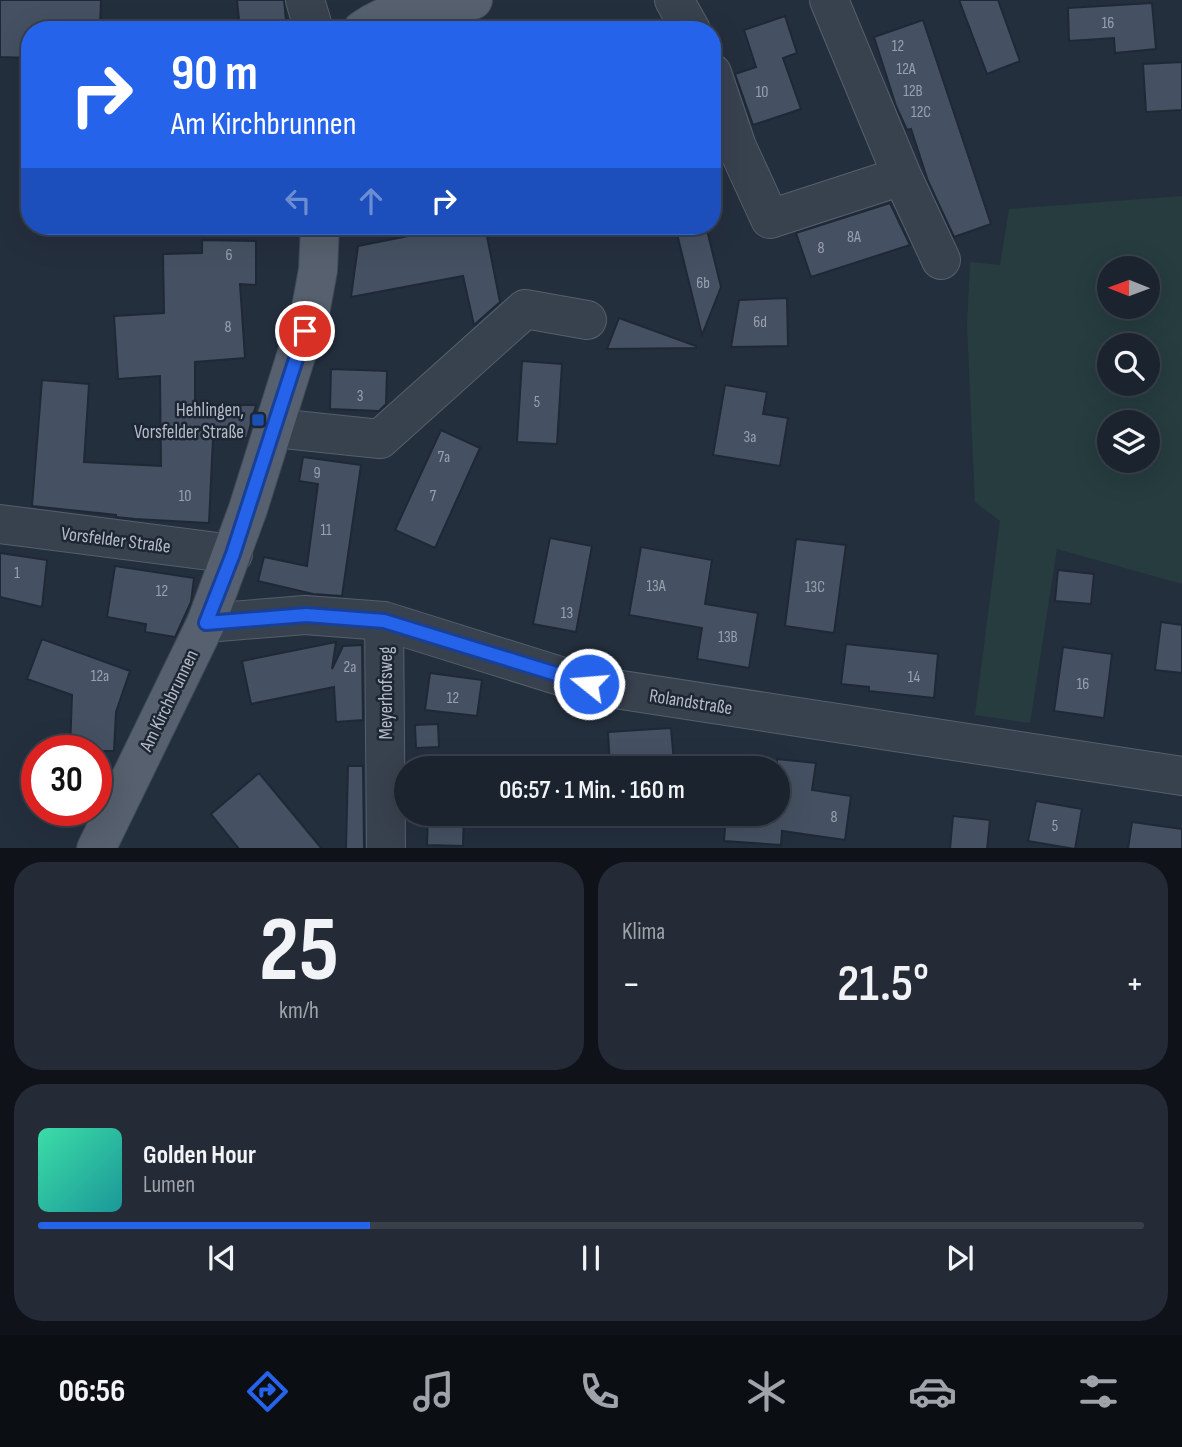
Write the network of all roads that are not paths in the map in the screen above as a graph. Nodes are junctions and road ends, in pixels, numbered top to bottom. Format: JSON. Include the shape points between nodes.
{"nodes":[{"id":1,"x":305,"y":0,"type":"edge"},
{"id":2,"x":473,"y":0,"type":"edge"},
{"id":3,"x":674,"y":0,"type":"edge"},
{"id":4,"x":830,"y":0,"type":"edge"},
{"id":5,"x":311,"y":21,"type":"edge"},
{"id":6,"x":376,"y":21,"type":"edge"},
{"id":7,"x":686,"y":21,"type":"edge"},
{"id":8,"x":721,"y":116,"type":"edge"},
{"id":9,"x":729,"y":154,"type":"edge"},
{"id":10,"x":902,"y":176,"type":"junction"},
{"id":11,"x":320,"y":235,"type":"edge"},
{"id":12,"x":941,"y":260,"type":"dead end"},
{"id":13,"x":587,"y":320,"type":"dead end"},
{"id":14,"x":275,"y":428,"type":"junction"},
{"id":15,"x":0,"y":524,"type":"edge"},
{"id":16,"x":233,"y":554,"type":"junction"},
{"id":17,"x":384,"y":621,"type":"junction"},
{"id":18,"x":206,"y":623,"type":"junction"},
{"id":19,"x":1182,"y":776,"type":"edge"},
{"id":20,"x":96,"y":848,"type":"edge"},
{"id":21,"x":386,"y":848,"type":"edge"}],
"edges":[{"from":1,"to":5,"type":"street"},
{"from":2,"to":6,"type":"main road","via":[[398,12]]},
{"from":3,"to":7,"type":"street"},
{"from":4,"to":10,"type":"street"},
{"from":8,"to":9,"type":"street"},
{"from":9,"to":10,"type":"street","via":[[770,219]]},
{"from":10,"to":12,"type":"street"},
{"from":11,"to":14,"type":"main road","name":"Am Kirchbrunnen","via":[[311,309]]},
{"from":13,"to":14,"type":"street","via":[[525,309],[380,439]]},
{"from":14,"to":16,"type":"main road","name":"Am Kirchbrunnen"},
{"from":15,"to":16,"type":"street","name":"Vorsfelder Straße"},
{"from":16,"to":18,"type":"main road","name":"Am Kirchbrunnen"},
{"from":17,"to":18,"type":"street","name":"Rolandstraße","via":[[306,615]]},
{"from":17,"to":19,"type":"street","name":"Rolandstraße","via":[[589,684]]},
{"from":17,"to":21,"type":"street","name":"Meyerhofsweg"},
{"from":18,"to":20,"type":"main road","name":"Am Kirchbrunnen"}]}
